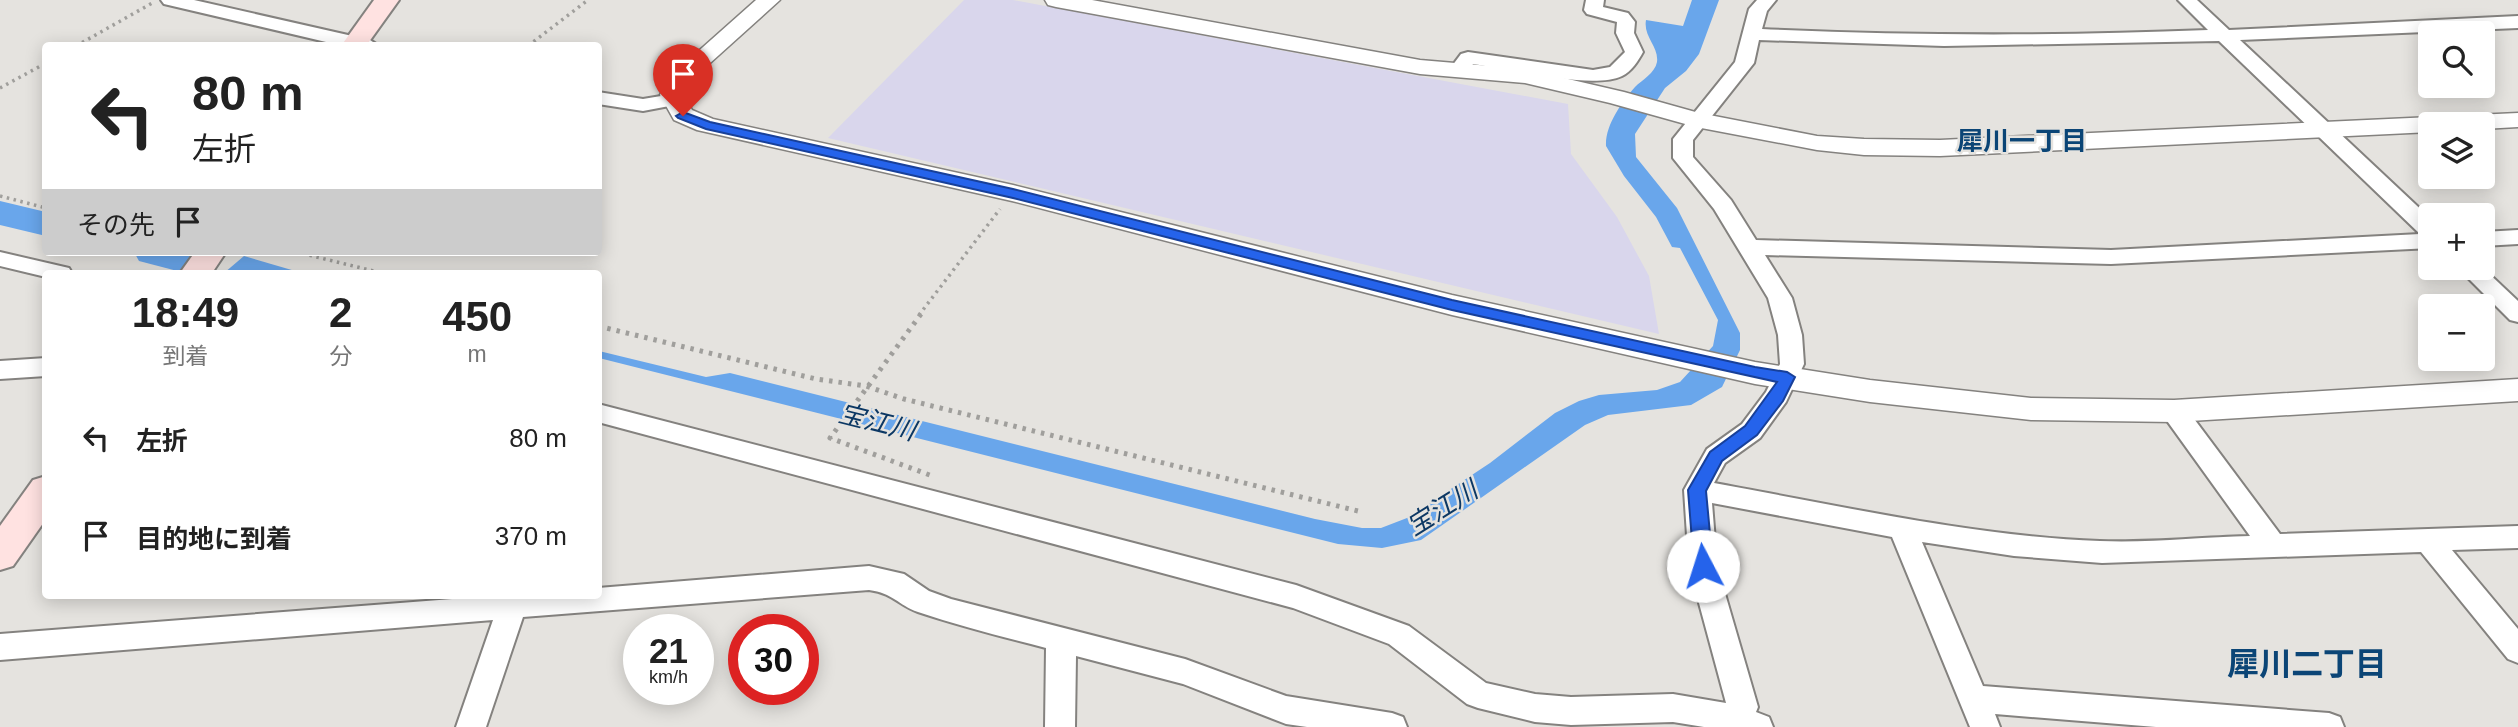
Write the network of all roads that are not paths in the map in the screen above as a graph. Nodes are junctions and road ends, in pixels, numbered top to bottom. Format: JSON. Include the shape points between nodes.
{"nodes":[{"id":1,"x":170,"y":0,"type":"edge"},
{"id":2,"x":387,"y":0,"type":"edge"},
{"id":3,"x":769,"y":0,"type":"edge"},
{"id":4,"x":1056,"y":0,"type":"edge"},
{"id":5,"x":1595,"y":0,"type":"edge"},
{"id":6,"x":1767,"y":0,"type":"edge"},
{"id":7,"x":2187,"y":0,"type":"edge"},
{"id":8,"x":2518,"y":22,"type":"edge"},
{"id":9,"x":1753,"y":34,"type":"junction"},
{"id":10,"x":2223,"y":35,"type":"junction"},
{"id":11,"x":351,"y":42,"type":"edge"},
{"id":12,"x":361,"y":42,"type":"edge"},
{"id":13,"x":1459,"y":70,"type":"junction"},
{"id":14,"x":602,"y":99,"type":"edge"},
{"id":15,"x":673,"y":100,"type":"junction"},
{"id":16,"x":1689,"y":118,"type":"junction"},
{"id":17,"x":2518,"y":120,"type":"edge"},
{"id":18,"x":2321,"y":129,"type":"junction"},
{"id":19,"x":2418,"y":220,"type":"edge"},
{"id":20,"x":2518,"y":237,"type":"edge"},
{"id":21,"x":2495,"y":238,"type":"edge"},
{"id":22,"x":2418,"y":242,"type":"edge"},
{"id":23,"x":1746,"y":247,"type":"junction"},
{"id":24,"x":0,"y":259,"type":"edge"},
{"id":25,"x":48,"y":270,"type":"edge"},
{"id":26,"x":2482,"y":280,"type":"edge"},
{"id":27,"x":2518,"y":314,"type":"edge"},
{"id":28,"x":42,"y":367,"type":"edge"},
{"id":29,"x":0,"y":370,"type":"edge"},
{"id":30,"x":1787,"y":377,"type":"junction"},
{"id":31,"x":2518,"y":390,"type":"edge"},
{"id":32,"x":2174,"y":411,"type":"junction"},
{"id":33,"x":602,"y":414,"type":"edge"},
{"id":34,"x":1697,"y":490,"type":"junction"},
{"id":35,"x":42,"y":495,"type":"edge"},
{"id":36,"x":1902,"y":528,"type":"junction"},
{"id":37,"x":2518,"y":537,"type":"edge"},
{"id":38,"x":2429,"y":542,"type":"junction"},
{"id":39,"x":2274,"y":547,"type":"junction"},
{"id":40,"x":0,"y":555,"type":"edge"},
{"id":41,"x":512,"y":607,"type":"junction"},
{"id":42,"x":1061,"y":638,"type":"junction"},
{"id":43,"x":0,"y":647,"type":"edge"},
{"id":44,"x":2518,"y":650,"type":"edge"},
{"id":45,"x":1980,"y":713,"type":"edge"},
{"id":46,"x":1745,"y":722,"type":"edge"},
{"id":47,"x":471,"y":727,"type":"edge"},
{"id":48,"x":1060,"y":727,"type":"edge"},
{"id":49,"x":1392,"y":727,"type":"edge"},
{"id":50,"x":2329,"y":727,"type":"edge"}],
"edges":[{"from":1,"to":11,"type":"street"},
{"from":2,"to":12,"type":"main road"},
{"from":3,"to":15,"type":"street","via":[[679,79]]},
{"from":4,"to":13,"type":"street","via":[[1420,67]]},
{"from":5,"to":13,"type":"street","via":[[1593,10],[1626,22],[1625,33],[1634,52],[1622,69],[1593,76],[1468,58]]},
{"from":6,"to":9,"type":"street","via":[[1758,9]]},
{"from":7,"to":10,"type":"street"},
{"from":8,"to":10,"type":"street"},
{"from":9,"to":10,"type":"street","via":[[1909,42]]},
{"from":9,"to":16,"type":"street","via":[[1744,63]]},
{"from":10,"to":18,"type":"street"},
{"from":13,"to":16,"type":"street","via":[[1525,76]]},
{"from":14,"to":15,"type":"street","via":[[643,105]]},
{"from":15,"to":30,"type":"street","via":[[683,116],[706,125],[1013,193],[1452,305]]},
{"from":16,"to":18,"type":"street","via":[[1864,148]]},
{"from":16,"to":23,"type":"street","via":[[1683,158],[1723,205]]},
{"from":17,"to":18,"type":"street"},
{"from":18,"to":19,"type":"street"},
{"from":20,"to":21,"type":"street"},
{"from":22,"to":23,"type":"street","via":[[2111,257]]},
{"from":23,"to":30,"type":"street","via":[[1780,298],[1790,335],[1792,364]]},
{"from":24,"to":25,"type":"street"},
{"from":26,"to":27,"type":"street"},
{"from":28,"to":29,"type":"street"},
{"from":30,"to":32,"type":"street","via":[[1939,401]]},
{"from":30,"to":34,"type":"street","via":[[1751,431],[1716,456]]},
{"from":31,"to":32,"type":"street"},
{"from":32,"to":39,"type":"street"},
{"from":33,"to":46,"type":"street","via":[[1296,597],[1399,635],[1478,695],[1535,708],[1673,708]]},
{"from":34,"to":36,"type":"street"},
{"from":34,"to":46,"type":"street","via":[[1703,566]]},
{"from":35,"to":40,"type":"main road"},
{"from":36,"to":39,"type":"street","via":[[2014,545],[2102,552]]},
{"from":36,"to":45,"type":"street"},
{"from":37,"to":38,"type":"street"},
{"from":38,"to":39,"type":"street"},
{"from":38,"to":44,"type":"street"},
{"from":41,"to":42,"type":"street","via":[[869,578],[894,582],[919,600],[951,611]]},
{"from":41,"to":43,"type":"street"},
{"from":41,"to":47,"type":"street"},
{"from":42,"to":48,"type":"street"},
{"from":42,"to":49,"type":"street","via":[[1185,672],[1286,710]]},
{"from":45,"to":50,"type":"street"}]}
